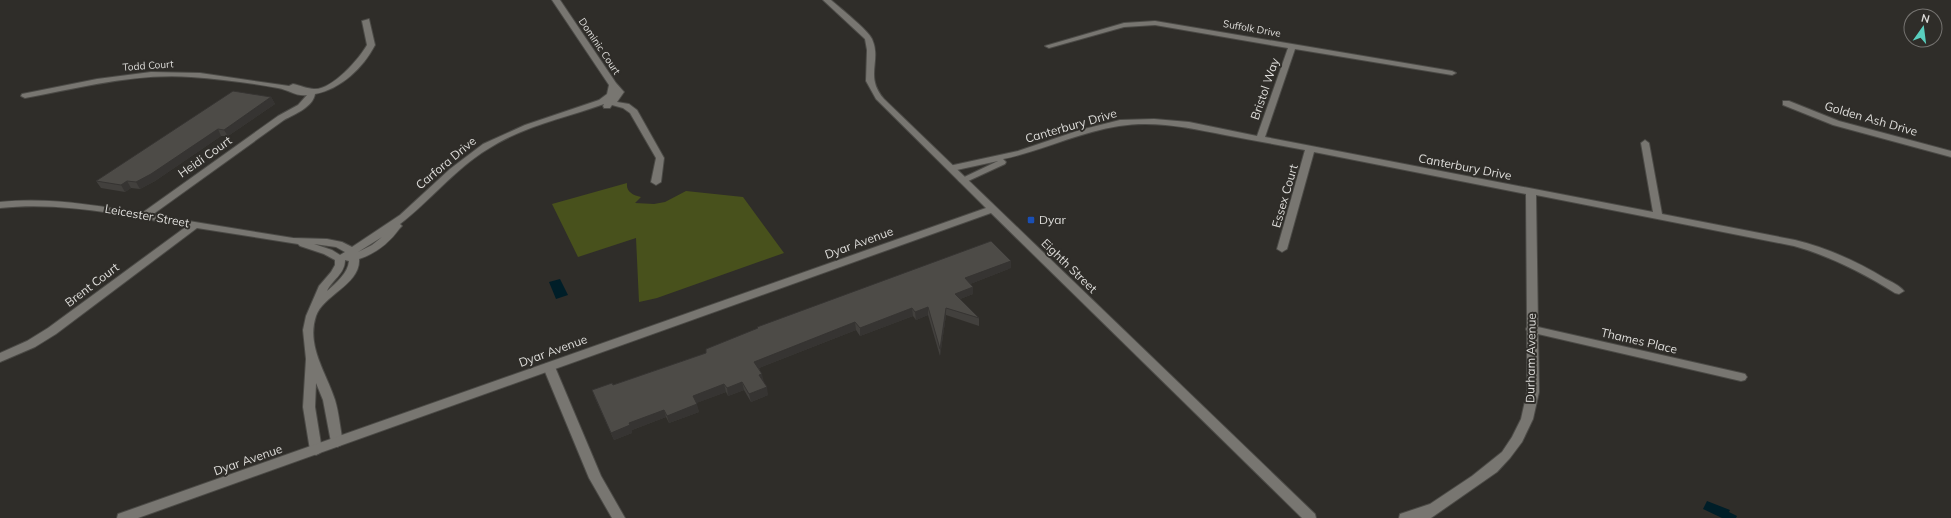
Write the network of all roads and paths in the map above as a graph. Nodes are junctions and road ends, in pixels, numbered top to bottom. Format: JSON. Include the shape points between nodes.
{"nodes":[{"id":1,"x":556,"y":0,"type":"edge"},
{"id":2,"x":827,"y":0,"type":"edge"},
{"id":3,"x":366,"y":21,"type":"dead end"},
{"id":4,"x":1049,"y":46,"type":"dead end"},
{"id":5,"x":1292,"y":46,"type":"junction"},
{"id":6,"x":1452,"y":73,"type":"dead end"},
{"id":7,"x":307,"y":92,"type":"junction"},
{"id":8,"x":25,"y":96,"type":"dead end"},
{"id":9,"x":1786,"y":103,"type":"dead end"},
{"id":10,"x":607,"y":104,"type":"junction"},
{"id":11,"x":1260,"y":140,"type":"junction"},
{"id":12,"x":1645,"y":143,"type":"dead end"},
{"id":13,"x":1310,"y":149,"type":"junction"},
{"id":14,"x":1020,"y":153,"type":"junction"},
{"id":15,"x":1951,"y":154,"type":"edge"},
{"id":16,"x":952,"y":168,"type":"junction"},
{"id":17,"x":963,"y":180,"type":"junction"},
{"id":18,"x":656,"y":182,"type":"dead end"},
{"id":19,"x":1531,"y":191,"type":"junction"},
{"id":20,"x":0,"y":204,"type":"edge"},
{"id":21,"x":992,"y":209,"type":"junction"},
{"id":22,"x":144,"y":216,"type":"junction"},
{"id":23,"x":1658,"y":216,"type":"junction"},
{"id":24,"x":195,"y":225,"type":"junction"},
{"id":25,"x":293,"y":241,"type":"junction"},
{"id":26,"x":1282,"y":250,"type":"dead end"},
{"id":27,"x":353,"y":254,"type":"junction"},
{"id":28,"x":340,"y":259,"type":"junction"},
{"id":29,"x":1899,"y":291,"type":"dead end"},
{"id":30,"x":316,"y":305,"type":"junction"},
{"id":31,"x":1531,"y":330,"type":"junction"},
{"id":32,"x":0,"y":358,"type":"edge"},
{"id":33,"x":312,"y":359,"type":"junction"},
{"id":34,"x":549,"y":367,"type":"junction"},
{"id":35,"x":1741,"y":377,"type":"dead end"},
{"id":36,"x":338,"y":442,"type":"junction"},
{"id":37,"x":316,"y":450,"type":"junction"},
{"id":38,"x":1436,"y":506,"type":"junction"},
{"id":39,"x":123,"y":518,"type":"edge"},
{"id":40,"x":619,"y":518,"type":"edge"},
{"id":41,"x":1310,"y":518,"type":"edge"},
{"id":42,"x":1405,"y":518,"type":"edge"},
{"id":43,"x":1422,"y":518,"type":"edge"}],
"edges":[{"from":1,"to":10,"type":"street","name":"Dominic Court","via":[[620,92]]},
{"from":2,"to":16,"type":"street","name":"Eighth Street","via":[[868,38],[871,45],[870,80],[876,93]]},
{"from":3,"to":7,"type":"street","via":[[371,45],[369,52],[358,65],[331,86]]},
{"from":4,"to":5,"type":"street","name":"Suffolk Drive","via":[[1116,26],[1155,23]]},
{"from":5,"to":6,"type":"street","name":"Suffolk Drive"},
{"from":5,"to":11,"type":"street","name":"Bristol Way"},
{"from":7,"to":8,"type":"street","name":"Todd Court","via":[[206,76],[149,75],[105,80]]},
{"from":7,"to":22,"type":"street","name":"Heidi Court","via":[[281,118]]},
{"from":9,"to":15,"type":"street","name":"Golden Ash Drive","via":[[1836,123]]},
{"from":10,"to":18,"type":"street","via":[[637,120],[660,158]]},
{"from":10,"to":27,"type":"street","name":"Carfora Drive","via":[[581,114],[555,118],[518,130],[487,145],[404,217],[378,247],[368,253]]},
{"from":11,"to":13,"type":"street","name":"Canterbury Drive"},
{"from":11,"to":14,"type":"street","name":"Canterbury Drive","via":[[1189,125],[1138,122],[1102,127]]},
{"from":12,"to":23,"type":"street"},
{"from":13,"to":19,"type":"street","name":"Canterbury Drive"},
{"from":13,"to":26,"type":"street","name":"Essex Court"},
{"from":14,"to":16,"type":"street","name":"Canterbury Drive"},
{"from":14,"to":17,"type":"street","name":"Canterbury Drive"},
{"from":16,"to":17,"type":"street","name":"Eighth Street"},
{"from":17,"to":21,"type":"street","name":"Eighth Street"},
{"from":19,"to":23,"type":"street","name":"Canterbury Drive"},
{"from":19,"to":31,"type":"street","name":"Durham Avenue"},
{"from":20,"to":22,"type":"street","name":"Leicester Street","via":[[50,202]]},
{"from":21,"to":34,"type":"street","name":"Dyar Avenue"},
{"from":21,"to":41,"type":"street","name":"Eighth Street"},
{"from":22,"to":24,"type":"street","name":"Leicester Street"},
{"from":23,"to":29,"type":"street","name":"Canterbury Drive","via":[[1815,248],[1855,265]]},
{"from":24,"to":25,"type":"street","name":"Leicester Street"},
{"from":24,"to":32,"type":"street","name":"Brent Court","via":[[52,331]]},
{"from":25,"to":27,"type":"street","name":"Leicester Street","via":[[334,244],[346,247]]},
{"from":25,"to":28,"type":"street","name":"Leicester Street","via":[[328,252]]},
{"from":27,"to":28,"type":"street","name":"Carfora Drive"},
{"from":27,"to":30,"type":"street","via":[[355,262],[347,277]]},
{"from":28,"to":30,"type":"street","via":[[336,274],[324,286]]},
{"from":30,"to":33,"type":"street","via":[[308,330]]},
{"from":31,"to":35,"type":"street","name":"Thames Place"},
{"from":31,"to":38,"type":"street","name":"Durham Avenue","via":[[1533,392],[1530,412],[1522,432],[1510,451],[1493,469]]},
{"from":33,"to":36,"type":"street","via":[[329,400]]},
{"from":33,"to":37,"type":"street","via":[[309,407]]},
{"from":34,"to":36,"type":"street","name":"Dyar Avenue"},
{"from":34,"to":40,"type":"street","via":[[595,478]]},
{"from":36,"to":37,"type":"street","name":"Dyar Avenue"},
{"from":37,"to":39,"type":"street","name":"Dyar Avenue"},
{"from":38,"to":42,"type":"street","name":"Durham Avenue"},
{"from":38,"to":43,"type":"street","name":"Durham Avenue"}]}
